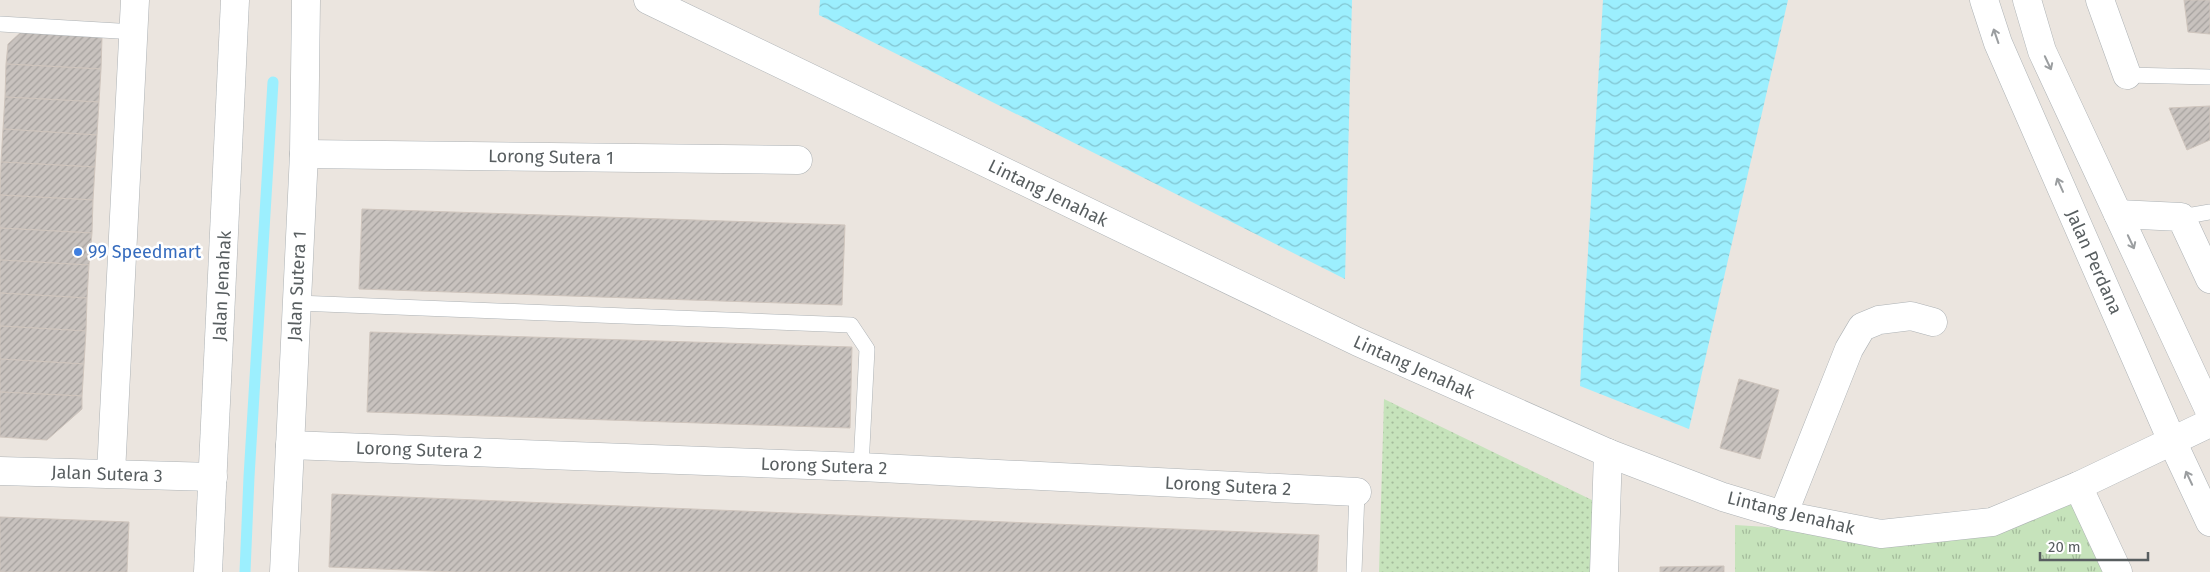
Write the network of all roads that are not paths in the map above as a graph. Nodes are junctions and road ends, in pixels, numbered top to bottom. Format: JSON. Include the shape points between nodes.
{"nodes":[{"id":1,"x":135,"y":0,"type":"edge"},
{"id":2,"x":235,"y":0,"type":"edge"},
{"id":3,"x":306,"y":0,"type":"edge"},
{"id":4,"x":648,"y":0,"type":"edge"},
{"id":5,"x":1984,"y":0,"type":"edge"},
{"id":6,"x":2027,"y":0,"type":"edge"},
{"id":7,"x":2100,"y":0,"type":"edge"},
{"id":8,"x":0,"y":24,"type":"edge"},
{"id":9,"x":135,"y":32,"type":"junction"},
{"id":10,"x":2127,"y":75,"type":"joint"},
{"id":11,"x":2210,"y":77,"type":"edge"},
{"id":12,"x":304,"y":154,"type":"junction"},
{"id":13,"x":798,"y":160,"type":"dead end"},
{"id":14,"x":2210,"y":212,"type":"edge"},
{"id":15,"x":2118,"y":214,"type":"junction"},
{"id":16,"x":2181,"y":217,"type":"junction"},
{"id":17,"x":2210,"y":279,"type":"edge"},
{"id":18,"x":296,"y":303,"type":"junction"},
{"id":19,"x":1934,"y":322,"type":"dead end"},
{"id":20,"x":2210,"y":412,"type":"edge"},
{"id":21,"x":2210,"y":423,"type":"edge"},
{"id":22,"x":2172,"y":441,"type":"junction"},
{"id":23,"x":290,"y":445,"type":"junction"},
{"id":24,"x":1608,"y":453,"type":"junction"},
{"id":25,"x":861,"y":467,"type":"junction"},
{"id":26,"x":0,"y":471,"type":"edge"},
{"id":27,"x":111,"y":473,"type":"junction"},
{"id":28,"x":213,"y":477,"type":"junction"},
{"id":29,"x":2078,"y":486,"type":"junction"},
{"id":30,"x":1357,"y":492,"type":"joint"},
{"id":31,"x":1783,"y":515,"type":"junction"},
{"id":32,"x":2210,"y":522,"type":"edge"},
{"id":33,"x":208,"y":572,"type":"edge"},
{"id":34,"x":284,"y":572,"type":"edge"},
{"id":35,"x":1354,"y":572,"type":"edge"},
{"id":36,"x":1604,"y":572,"type":"edge"},
{"id":37,"x":2118,"y":572,"type":"edge"}],
"edges":[{"from":1,"to":9,"type":"street"},
{"from":2,"to":28,"type":"street","name":"Jalan Jenahak"},
{"from":3,"to":12,"type":"street","name":"Jalan Sutera 1"},
{"from":4,"to":24,"type":"street","name":"Lintang Jenahak","via":[[1358,342]]},
{"from":22,"to":5,"type":"street","name":"Jalan Perdana","one_way":true,"via":[[1998,43]]},
{"from":6,"to":15,"type":"street","one_way":true,"via":[[2042,51]]},
{"from":7,"to":10,"type":"street"},
{"from":8,"to":9,"type":"lane"},
{"from":9,"to":27,"type":"street"},
{"from":10,"to":11,"type":"lane"},
{"from":12,"to":13,"type":"street","name":"Lorong Sutera 1"},
{"from":12,"to":18,"type":"street","name":"Jalan Sutera 1"},
{"from":14,"to":16,"type":"lane"},
{"from":15,"to":16,"type":"street"},
{"from":15,"to":20,"type":"street","one_way":true},
{"from":16,"to":17,"type":"street"},
{"from":18,"to":23,"type":"street","name":"Jalan Sutera 1"},
{"from":18,"to":25,"type":"lane","via":[[851,325],[867,349]]},
{"from":19,"to":31,"type":"street","via":[[1911,316],[1879,320],[1862,327],[1849,349]]},
{"from":21,"to":22,"type":"street","name":"Lintang Jenahak"},
{"from":22,"to":29,"type":"street","name":"Lintang Jenahak"},
{"from":32,"to":22,"type":"street","name":"Jalan Perdana","one_way":true},
{"from":23,"to":25,"type":"street","name":"Lorong Sutera 2"},
{"from":23,"to":34,"type":"street","name":"Jalan Sutera 1"},
{"from":24,"to":31,"type":"street","name":"Lintang Jenahak","via":[[1723,497]]},
{"from":24,"to":36,"type":"street"},
{"from":25,"to":30,"type":"street","name":"Lorong Sutera 2"},
{"from":26,"to":27,"type":"street","name":"Jalan Sutera 3"},
{"from":27,"to":28,"type":"street","name":"Jalan Sutera 3"},
{"from":28,"to":33,"type":"street","name":"Jalan Jenahak"},
{"from":29,"to":31,"type":"street","name":"Lintang Jenahak","via":[[1992,522],[1881,534]]},
{"from":29,"to":37,"type":"street"},
{"from":30,"to":35,"type":"lane"}]}
